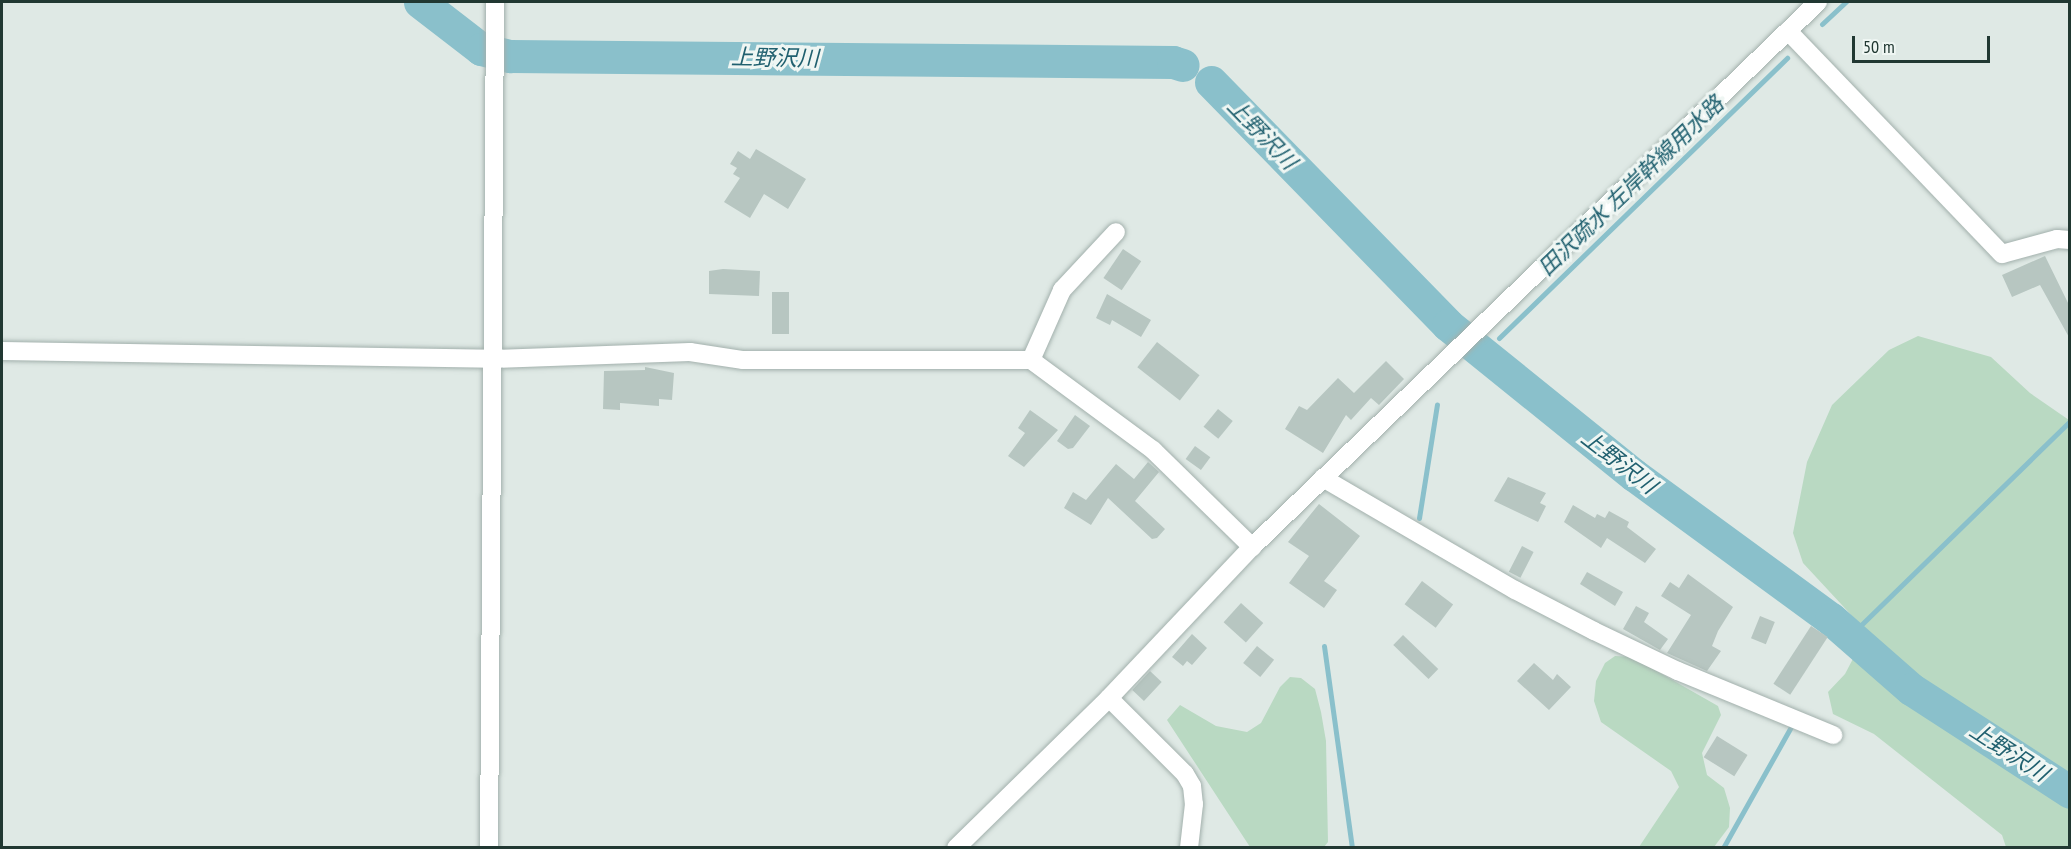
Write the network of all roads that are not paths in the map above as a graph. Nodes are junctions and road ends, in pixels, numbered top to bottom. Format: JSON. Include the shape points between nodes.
{"nodes":[{"id":1,"x":495,"y":2,"type":"edge"},
{"id":2,"x":1818,"y":2,"type":"edge"},
{"id":3,"x":1788,"y":31,"type":"junction"},
{"id":4,"x":1116,"y":232,"type":"dead end"},
{"id":5,"x":2070,"y":240,"type":"edge"},
{"id":6,"x":2,"y":351,"type":"edge"},
{"id":7,"x":492,"y":359,"type":"junction"},
{"id":8,"x":1031,"y":360,"type":"junction"},
{"id":9,"x":1323,"y":478,"type":"junction"},
{"id":10,"x":1252,"y":547,"type":"junction"},
{"id":11,"x":1109,"y":698,"type":"junction"},
{"id":12,"x":1833,"y":735,"type":"dead end"},
{"id":13,"x":489,"y":848,"type":"edge"},
{"id":14,"x":956,"y":848,"type":"edge"},
{"id":15,"x":1189,"y":848,"type":"edge"}],
"edges":[{"from":1,"to":7,"type":"street"},
{"from":2,"to":3,"type":"street"},
{"from":3,"to":5,"type":"street","via":[[2002,254],[2057,239]]},
{"from":3,"to":9,"type":"street"},
{"from":4,"to":8,"type":"street","via":[[1062,290]]},
{"from":6,"to":7,"type":"street"},
{"from":7,"to":8,"type":"street","via":[[690,352],[743,360]]},
{"from":7,"to":13,"type":"street"},
{"from":8,"to":10,"type":"street","via":[[1153,450]]},
{"from":9,"to":10,"type":"street"},
{"from":9,"to":12,"type":"street","via":[[1515,590],[1594,631],[1678,671]]},
{"from":10,"to":11,"type":"street"},
{"from":11,"to":14,"type":"street"},
{"from":11,"to":15,"type":"street","via":[[1185,774],[1192,786]]}]}
